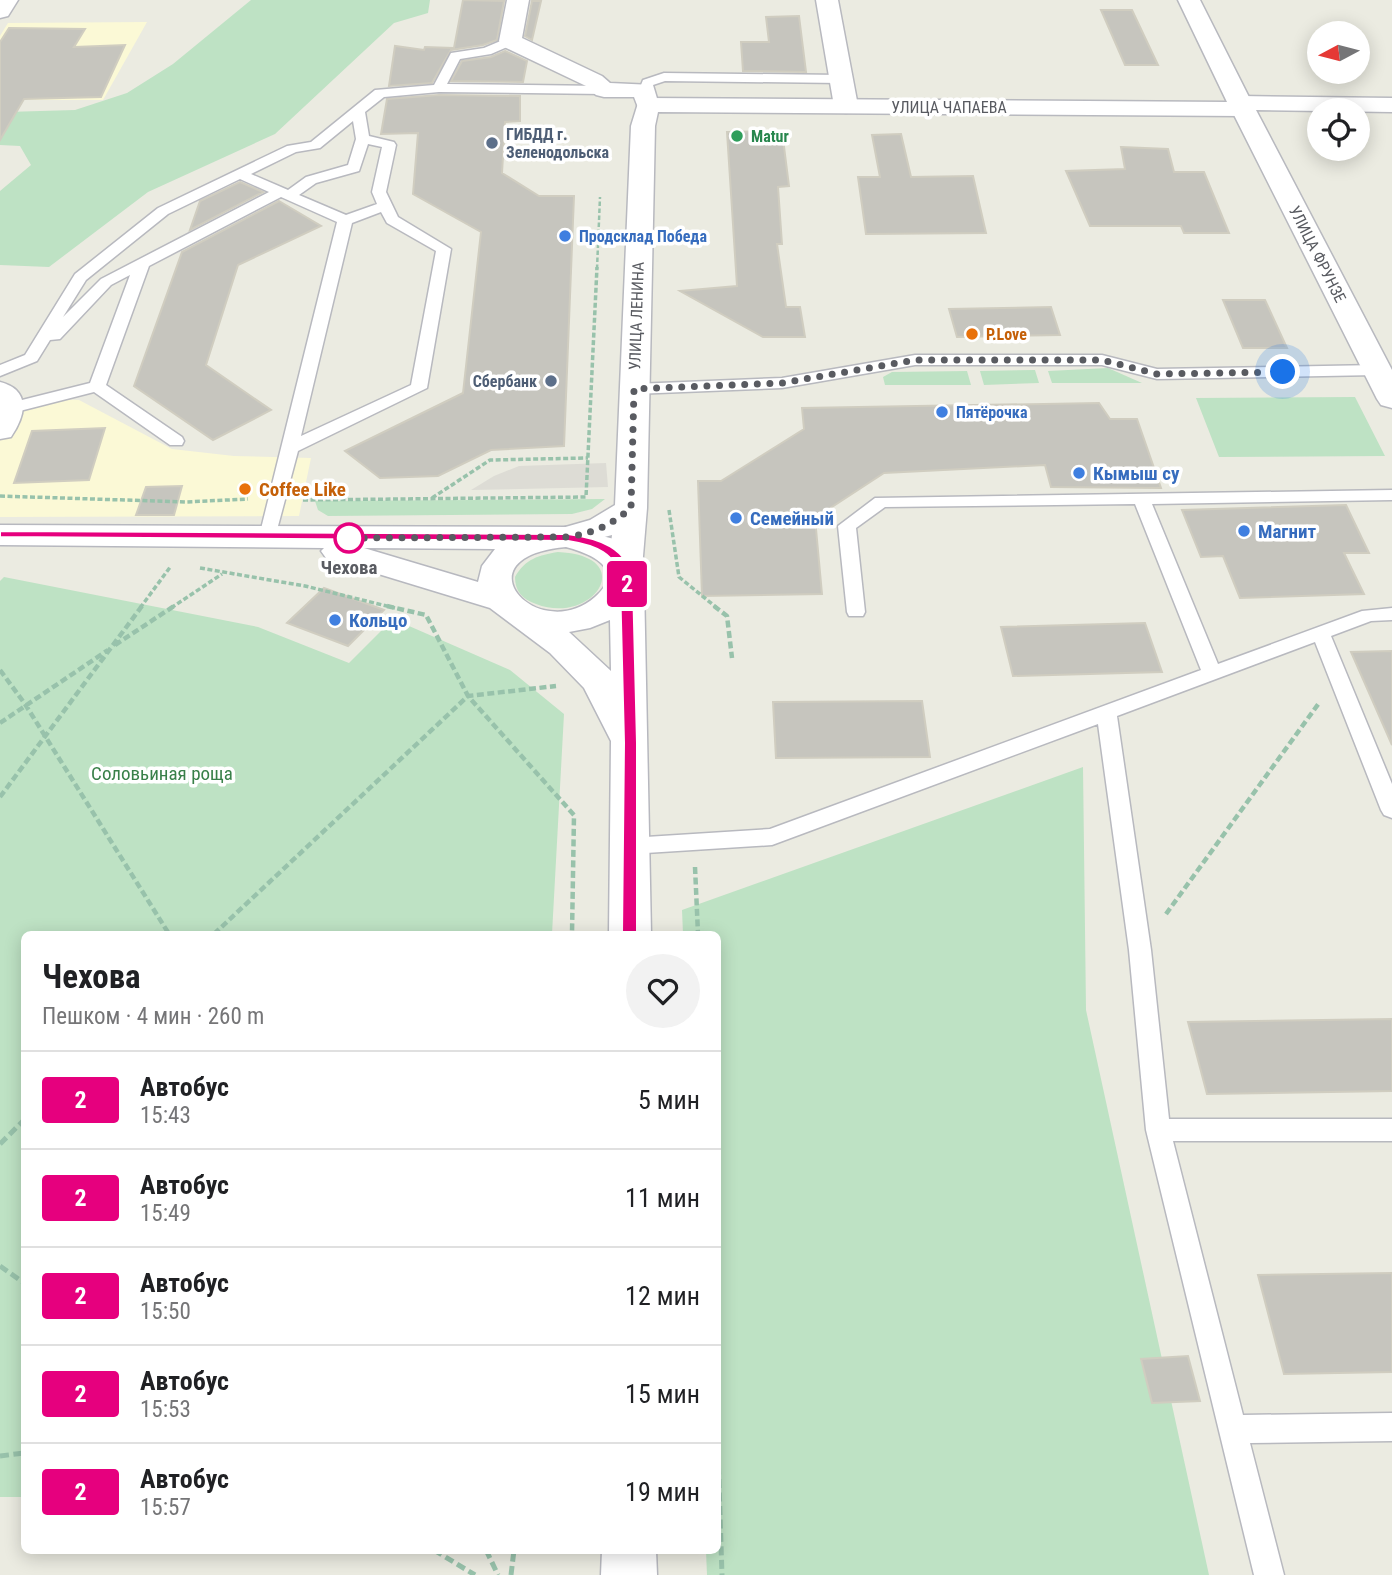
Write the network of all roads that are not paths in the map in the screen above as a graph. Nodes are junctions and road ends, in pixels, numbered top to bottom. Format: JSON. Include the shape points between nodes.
{"nodes":[{"id":1,"x":7,"y":0,"type":"edge"},
{"id":2,"x":517,"y":0,"type":"edge"},
{"id":3,"x":827,"y":0,"type":"edge"},
{"id":4,"x":1189,"y":0,"type":"edge"},
{"id":5,"x":0,"y":11,"type":"edge"},
{"id":6,"x":510,"y":41,"type":"junction"},
{"id":7,"x":841,"y":79,"type":"junction"},
{"id":8,"x":439,"y":88,"type":"junction"},
{"id":9,"x":604,"y":90,"type":"junction"},
{"id":10,"x":646,"y":98,"type":"junction"},
{"id":11,"x":1392,"y":104,"type":"edge"},
{"id":12,"x":846,"y":106,"type":"junction"},
{"id":13,"x":1241,"y":106,"type":"junction"},
{"id":14,"x":358,"y":110,"type":"junction"},
{"id":15,"x":363,"y":139,"type":"junction"},
{"id":16,"x":239,"y":174,"type":"junction"},
{"id":17,"x":285,"y":194,"type":"junction"},
{"id":18,"x":385,"y":206,"type":"junction"},
{"id":19,"x":345,"y":220,"type":"junction"},
{"id":20,"x":142,"y":264,"type":"junction"},
{"id":21,"x":31,"y":358,"type":"junction"},
{"id":22,"x":1377,"y":370,"type":"junction"},
{"id":23,"x":0,"y":371,"type":"edge"},
{"id":24,"x":97,"y":386,"type":"junction"},
{"id":25,"x":634,"y":389,"type":"junction"},
{"id":26,"x":1392,"y":399,"type":"edge"},
{"id":27,"x":3,"y":410,"type":"edge"},
{"id":28,"x":176,"y":441,"type":"dead end"},
{"id":29,"x":290,"y":448,"type":"junction"},
{"id":30,"x":1392,"y":495,"type":"edge"},
{"id":31,"x":1141,"y":498,"type":"junction"},
{"id":32,"x":631,"y":508,"type":"junction"},
{"id":33,"x":0,"y":535,"type":"edge"},
{"id":34,"x":280,"y":537,"type":"junction"},
{"id":35,"x":558,"y":538,"type":"junction"},
{"id":36,"x":626,"y":575,"type":"junction"},
{"id":37,"x":514,"y":609,"type":"junction"},
{"id":38,"x":856,"y":612,"type":"dead end"},
{"id":39,"x":1392,"y":614,"type":"edge"},
{"id":40,"x":1320,"y":632,"type":"junction"},
{"id":41,"x":1212,"y":673,"type":"junction"},
{"id":42,"x":1106,"y":712,"type":"junction"},
{"id":43,"x":630,"y":743,"type":"junction"},
{"id":44,"x":1392,"y":810,"type":"edge"},
{"id":45,"x":630,"y":846,"type":"junction"},
{"id":46,"x":630,"y":931,"type":"edge"},
{"id":47,"x":1158,"y":1130,"type":"junction"},
{"id":48,"x":1392,"y":1130,"type":"edge"},
{"id":49,"x":1392,"y":1427,"type":"edge"},
{"id":50,"x":1233,"y":1429,"type":"junction"},
{"id":51,"x":629,"y":1554,"type":"edge"},
{"id":52,"x":629,"y":1575,"type":"edge"},
{"id":53,"x":1269,"y":1575,"type":"edge"}],
"edges":[{"from":1,"to":5,"type":"street"},
{"from":2,"to":6,"type":"street"},
{"from":3,"to":7,"type":"street"},
{"from":4,"to":13,"type":"street"},
{"from":6,"to":8,"type":"lane","via":[[455,56]]},
{"from":6,"to":9,"type":"street"},
{"from":7,"to":10,"type":"lane","via":[[664,77],[648,83]]},
{"from":7,"to":12,"type":"street"},
{"from":8,"to":9,"type":"lane"},
{"from":8,"to":14,"type":"lane","via":[[380,93]]},
{"from":9,"to":10,"type":"street","name":"УЛИЦА ЧАПАЕВА"},
{"from":10,"to":12,"type":"street","name":"УЛИЦА ЧАПАЕВА"},
{"from":10,"to":25,"type":"street","name":"УЛИЦА ЛЕНИНА"},
{"from":11,"to":13,"type":"street","name":"УЛИЦА ЧАПАЕВА"},
{"from":12,"to":13,"type":"street","name":"УЛИЦА ЧАПАЕВА"},
{"from":13,"to":22,"type":"street","name":"УЛИЦА ФРУНЗЕ"},
{"from":14,"to":15,"type":"lane"},
{"from":14,"to":16,"type":"lane","via":[[315,145],[292,149]]},
{"from":15,"to":17,"type":"lane","via":[[354,168],[311,180]]},
{"from":15,"to":18,"type":"lane","via":[[389,145],[379,192]]},
{"from":16,"to":17,"type":"lane"},
{"from":16,"to":21,"type":"lane","via":[[163,211],[80,277]]},
{"from":17,"to":19,"type":"lane"},
{"from":17,"to":20,"type":"lane"},
{"from":18,"to":19,"type":"lane"},
{"from":18,"to":29,"type":"lane","via":[[392,220],[444,249],[419,388]]},
{"from":19,"to":29,"type":"lane"},
{"from":20,"to":21,"type":"lane","via":[[106,282]]},
{"from":20,"to":24,"type":"lane"},
{"from":21,"to":23,"type":"lane"},
{"from":22,"to":25,"type":"lane","via":[[1157,374],[1102,360],[915,360],[782,383]]},
{"from":22,"to":26,"type":"street","name":"УЛИЦА ФРУНЗЕ"},
{"from":24,"to":27,"type":"lane"},
{"from":24,"to":28,"type":"lane"},
{"from":25,"to":32,"type":"street","name":"УЛИЦА ЛЕНИНА"},
{"from":29,"to":34,"type":"lane"},
{"from":30,"to":31,"type":"lane"},
{"from":31,"to":38,"type":"lane","via":[[881,502],[847,526]]},
{"from":31,"to":41,"type":"lane"},
{"from":32,"to":35,"type":"street","via":[[591,533]]},
{"from":32,"to":36,"type":"street","name":"УЛИЦА ЛЕНИНА"},
{"from":33,"to":34,"type":"street"},
{"from":34,"to":35,"type":"street"},
{"from":34,"to":37,"type":"street"},
{"from":35,"to":36,"type":"street","via":[[587,540],[604,547],[617,556]]},
{"from":35,"to":37,"type":"street","via":[[529,543],[501,562],[494,588]]},
{"from":36,"to":37,"type":"street","via":[[621,595],[591,616],[559,622]]},
{"from":36,"to":43,"type":"street","name":"УЛИЦА ЛЕНИНА"},
{"from":37,"to":43,"type":"street","via":[[563,645],[599,681]]},
{"from":39,"to":40,"type":"lane","via":[[1369,615]]},
{"from":40,"to":41,"type":"lane"},
{"from":40,"to":44,"type":"lane"},
{"from":41,"to":42,"type":"lane"},
{"from":42,"to":45,"type":"lane","via":[[772,837]]},
{"from":42,"to":47,"type":"lane","via":[[1140,950]]},
{"from":43,"to":45,"type":"street","name":"УЛИЦА ЛЕНИНА"},
{"from":45,"to":46,"type":"street","name":"УЛИЦА ЛЕНИНА"},
{"from":47,"to":48,"type":"lane"},
{"from":47,"to":50,"type":"lane"},
{"from":49,"to":50,"type":"lane"},
{"from":50,"to":53,"type":"lane"},
{"from":51,"to":52,"type":"street"}]}
